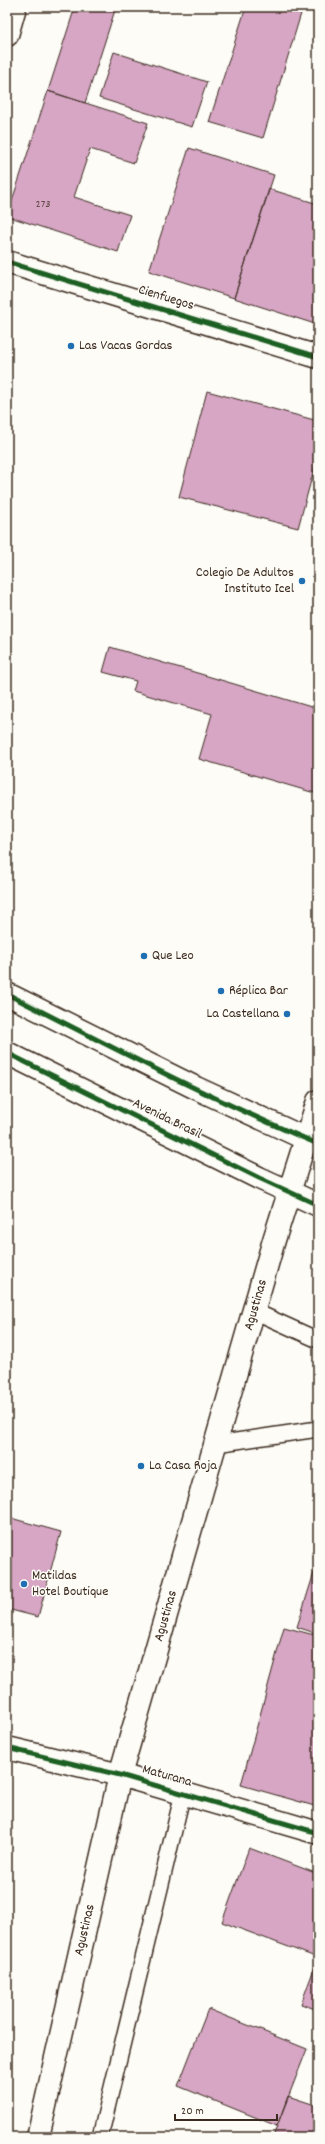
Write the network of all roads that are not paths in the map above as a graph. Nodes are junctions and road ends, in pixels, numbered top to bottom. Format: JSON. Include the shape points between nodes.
{"nodes":[{"id":1,"x":15,"y":7,"type":"edge"},
{"id":2,"x":7,"y":35,"type":"edge"},
{"id":3,"x":7,"y":262,"type":"edge"},
{"id":4,"x":318,"y":357,"type":"edge"},
{"id":5,"x":7,"y":994,"type":"edge"},
{"id":6,"x":7,"y":1053,"type":"edge"},
{"id":7,"x":318,"y":1101,"type":"edge"},
{"id":8,"x":312,"y":1141,"type":"edge"},
{"id":9,"x":289,"y":1192,"type":"junction"},
{"id":10,"x":318,"y":1205,"type":"edge"},
{"id":11,"x":254,"y":1311,"type":"junction"},
{"id":12,"x":318,"y":1340,"type":"edge"},
{"id":13,"x":318,"y":1429,"type":"edge"},
{"id":14,"x":216,"y":1444,"type":"junction"},
{"id":15,"x":7,"y":1748,"type":"edge"},
{"id":16,"x":120,"y":1775,"type":"junction"},
{"id":17,"x":183,"y":1793,"type":"junction"},
{"id":18,"x":318,"y":1833,"type":"edge"},
{"id":19,"x":38,"y":2137,"type":"edge"},
{"id":20,"x":100,"y":2137,"type":"edge"}],
"edges":[{"from":1,"to":2,"type":"main road"},
{"from":3,"to":4,"type":"main road","name":"Cienfuegos"},
{"from":5,"to":8,"type":"main road","via":[[196,1088]]},
{"from":6,"to":9,"type":"main road","name":"Avenida Brasil"},
{"from":7,"to":8,"type":"main road","name":"Agustinas"},
{"from":8,"to":9,"type":"main road","name":"Agustinas"},
{"from":9,"to":10,"type":"main road","name":"Avenida Brasil"},
{"from":9,"to":11,"type":"main road","name":"Agustinas"},
{"from":11,"to":12,"type":"lane"},
{"from":11,"to":14,"type":"main road","name":"Agustinas"},
{"from":13,"to":14,"type":"lane"},
{"from":14,"to":16,"type":"main road","name":"Agustinas"},
{"from":15,"to":16,"type":"main road","name":"Maturana"},
{"from":16,"to":17,"type":"main road","name":"Maturana"},
{"from":16,"to":19,"type":"main road","name":"Agustinas"},
{"from":17,"to":18,"type":"main road","name":"Maturana"},
{"from":17,"to":20,"type":"lane"}]}
